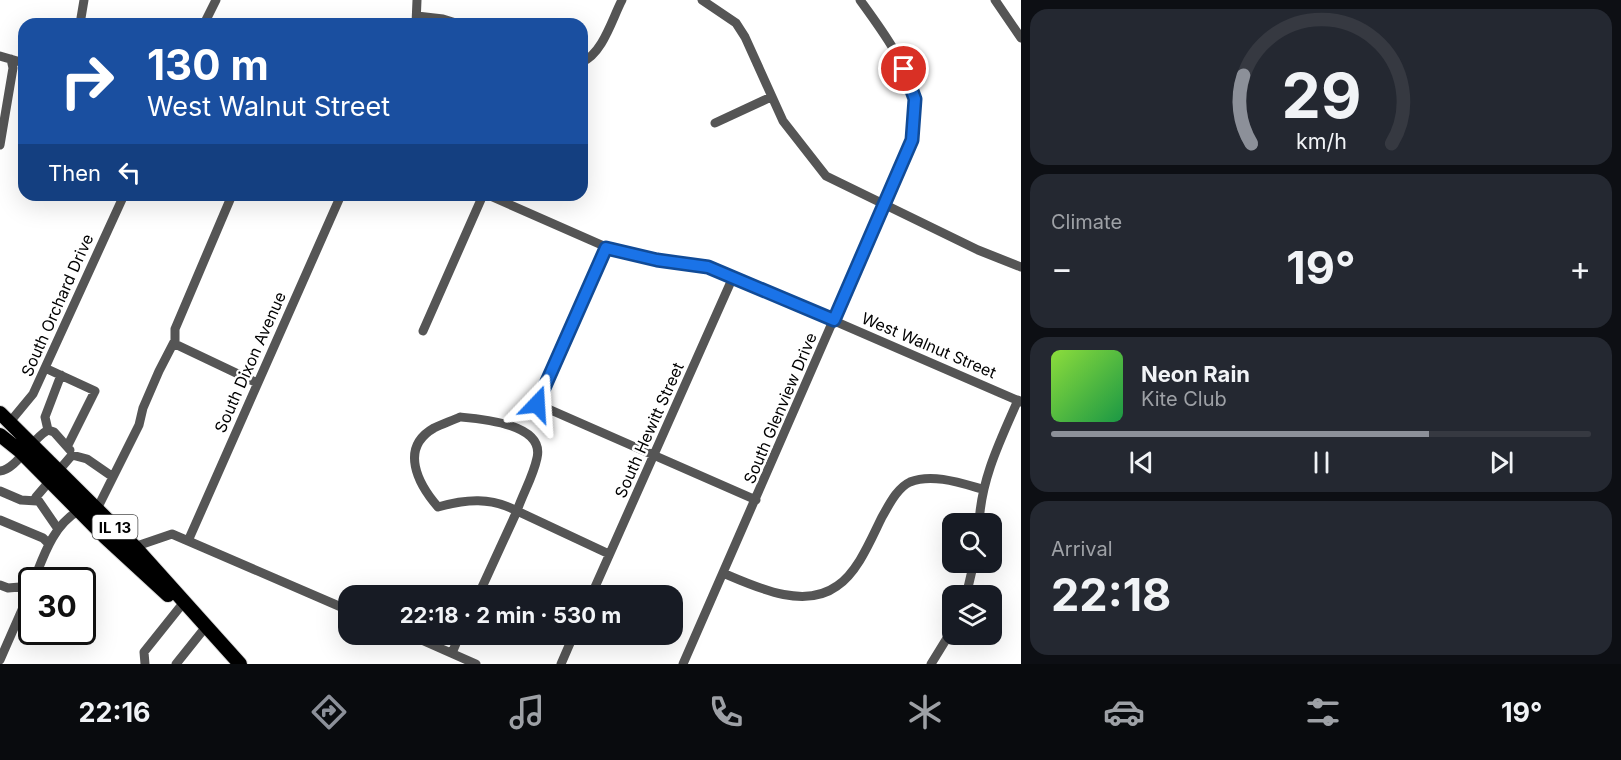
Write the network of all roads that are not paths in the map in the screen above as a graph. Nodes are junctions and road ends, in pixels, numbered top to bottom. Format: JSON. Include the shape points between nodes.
{"nodes":[{"id":1,"x":84,"y":0,"type":"edge"},
{"id":2,"x":216,"y":0,"type":"edge"},
{"id":3,"x":417,"y":0,"type":"edge"},
{"id":4,"x":622,"y":0,"type":"edge"},
{"id":5,"x":702,"y":0,"type":"edge"},
{"id":6,"x":860,"y":0,"type":"edge"},
{"id":7,"x":995,"y":0,"type":"edge"},
{"id":8,"x":81,"y":18,"type":"edge"},
{"id":9,"x":207,"y":18,"type":"edge"},
{"id":10,"x":417,"y":18,"type":"edge"},
{"id":11,"x":1021,"y":38,"type":"edge"},
{"id":12,"x":0,"y":56,"type":"edge"},
{"id":13,"x":11,"y":59,"type":"junction"},
{"id":14,"x":588,"y":59,"type":"edge"},
{"id":15,"x":18,"y":61,"type":"edge"},
{"id":16,"x":771,"y":97,"type":"junction"},
{"id":17,"x":715,"y":123,"type":"dead end"},
{"id":18,"x":0,"y":146,"type":"edge"},
{"id":19,"x":121,"y":201,"type":"edge"},
{"id":20,"x":229,"y":201,"type":"edge"},
{"id":21,"x":338,"y":201,"type":"edge"},
{"id":22,"x":480,"y":201,"type":"edge"},
{"id":23,"x":501,"y":201,"type":"edge"},
{"id":24,"x":885,"y":204,"type":"junction"},
{"id":25,"x":606,"y":248,"type":"junction"},
{"id":26,"x":1021,"y":267,"type":"edge"},
{"id":27,"x":733,"y":277,"type":"junction"},
{"id":28,"x":834,"y":320,"type":"junction"},
{"id":29,"x":423,"y":331,"type":"dead end"},
{"id":30,"x":174,"y":342,"type":"junction"},
{"id":31,"x":45,"y":368,"type":"junction"},
{"id":32,"x":61,"y":375,"type":"junction"},
{"id":33,"x":257,"y":383,"type":"junction"},
{"id":34,"x":1019,"y":401,"type":"edge"},
{"id":35,"x":4,"y":418,"type":"edge"},
{"id":36,"x":48,"y":430,"type":"junction"},
{"id":37,"x":0,"y":435,"type":"edge"},
{"id":38,"x":68,"y":445,"type":"junction"},
{"id":39,"x":26,"y":449,"type":"junction"},
{"id":40,"x":72,"y":454,"type":"junction"},
{"id":41,"x":655,"y":456,"type":"junction"},
{"id":42,"x":0,"y":471,"type":"edge"},
{"id":43,"x":53,"y":475,"type":"junction"},
{"id":44,"x":113,"y":477,"type":"junction"},
{"id":45,"x":982,"y":489,"type":"junction"},
{"id":46,"x":0,"y":491,"type":"edge"},
{"id":47,"x":756,"y":500,"type":"junction"},
{"id":48,"x":37,"y":501,"type":"junction"},
{"id":49,"x":98,"y":510,"type":"junction"},
{"id":50,"x":517,"y":511,"type":"junction"},
{"id":51,"x":980,"y":513,"type":"edge"},
{"id":52,"x":83,"y":516,"type":"junction"},
{"id":53,"x":0,"y":520,"type":"edge"},
{"id":54,"x":58,"y":529,"type":"junction"},
{"id":55,"x":188,"y":541,"type":"junction"},
{"id":56,"x":49,"y":544,"type":"junction"},
{"id":57,"x":135,"y":547,"type":"junction"},
{"id":58,"x":120,"y":552,"type":"junction"},
{"id":59,"x":609,"y":554,"type":"junction"},
{"id":60,"x":39,"y":567,"type":"edge"},
{"id":61,"x":723,"y":573,"type":"junction"},
{"id":62,"x":0,"y":585,"type":"edge"},
{"id":63,"x":483,"y":585,"type":"edge"},
{"id":64,"x":596,"y":585,"type":"edge"},
{"id":65,"x":18,"y":587,"type":"edge"},
{"id":66,"x":338,"y":606,"type":"edge"},
{"id":67,"x":180,"y":607,"type":"junction"},
{"id":68,"x":18,"y":618,"type":"edge"},
{"id":69,"x":204,"y":629,"type":"junction"},
{"id":70,"x":433,"y":645,"type":"edge"},
{"id":71,"x":455,"y":645,"type":"edge"},
{"id":72,"x":569,"y":645,"type":"edge"},
{"id":73,"x":943,"y":645,"type":"edge"},
{"id":74,"x":224,"y":647,"type":"junction"},
{"id":75,"x":452,"y":653,"type":"junction"},
{"id":76,"x":0,"y":660,"type":"edge"},
{"id":77,"x":145,"y":664,"type":"edge"},
{"id":78,"x":176,"y":664,"type":"edge"},
{"id":79,"x":240,"y":664,"type":"edge"},
{"id":80,"x":476,"y":664,"type":"edge"},
{"id":81,"x":561,"y":664,"type":"edge"},
{"id":82,"x":683,"y":664,"type":"edge"},
{"id":83,"x":931,"y":664,"type":"edge"}],
"edges":[{"from":1,"to":8,"type":"street"},
{"from":2,"to":9,"type":"street"},
{"from":3,"to":10,"type":"street"},
{"from":4,"to":14,"type":"street","via":[[598,48]]},
{"from":5,"to":16,"type":"street","via":[[736,23]]},
{"from":6,"to":24,"type":"street","name":"South Glenview Drive","via":[[904,69],[915,99],[912,140]]},
{"from":7,"to":11,"type":"street"},
{"from":12,"to":13,"type":"street"},
{"from":13,"to":15,"type":"street"},
{"from":13,"to":18,"type":"street"},
{"from":16,"to":17,"type":"street"},
{"from":16,"to":24,"type":"street","via":[[795,140],[826,176]]},
{"from":19,"to":31,"type":"street","name":"South Orchard Drive"},
{"from":20,"to":30,"type":"street","via":[[175,329]]},
{"from":21,"to":33,"type":"street","name":"South Dixon Avenue"},
{"from":22,"to":29,"type":"street"},
{"from":23,"to":25,"type":"street","name":"West Walnut Street"},
{"from":24,"to":26,"type":"street"},
{"from":24,"to":28,"type":"street","name":"South Glenview Drive"},
{"from":25,"to":27,"type":"street","name":"West Walnut Street","via":[[708,267]]},
{"from":25,"to":41,"type":"street","via":[[537,404]]},
{"from":27,"to":28,"type":"street","name":"West Walnut Street"},
{"from":27,"to":41,"type":"street","name":"South Hewitt Street"},
{"from":28,"to":34,"type":"street","name":"West Walnut Street"},
{"from":28,"to":47,"type":"street","name":"South Glenview Drive"},
{"from":30,"to":33,"type":"street"},
{"from":30,"to":44,"type":"street"},
{"from":31,"to":32,"type":"street"},
{"from":31,"to":35,"type":"street","name":"South Orchard Drive","via":[[30,400]]},
{"from":32,"to":36,"type":"street","via":[[45,417]]},
{"from":32,"to":38,"type":"street","via":[[94,391]]},
{"from":33,"to":55,"type":"street","name":"South Dixon Avenue"},
{"from":34,"to":45,"type":"street","via":[[992,457]]},
{"from":35,"to":39,"type":"highway","number":"IL 13"},
{"from":36,"to":38,"type":"street"},
{"from":36,"to":39,"type":"street"},
{"from":37,"to":39,"type":"highway","number":"IL 13"},
{"from":38,"to":40,"type":"street"},
{"from":39,"to":42,"type":"street","via":[[9,469]]},
{"from":39,"to":43,"type":"highway","number":"IL 13"},
{"from":40,"to":43,"type":"street"},
{"from":40,"to":44,"type":"street"},
{"from":41,"to":47,"type":"street"},
{"from":41,"to":59,"type":"street","name":"South Hewitt Street"},
{"from":43,"to":48,"type":"street"},
{"from":43,"to":49,"type":"highway","number":"IL 13"},
{"from":43,"to":52,"type":"highway","number":"IL 13"},
{"from":44,"to":49,"type":"street"},
{"from":45,"to":51,"type":"street"},
{"from":45,"to":61,"type":"street","via":[[954,481],[921,479],[900,488],[850,572],[828,592],[775,593]]},
{"from":46,"to":48,"type":"street","via":[[21,500]]},
{"from":47,"to":61,"type":"street","name":"South Glenview Drive"},
{"from":48,"to":54,"type":"street"},
{"from":49,"to":52,"type":"street"},
{"from":49,"to":57,"type":"highway","number":"IL 13"},
{"from":50,"to":50,"type":"street","via":[[502,503],[475,499],[438,507],[416,475],[413,460],[423,438],[460,417],[485,419],[526,431],[536,443],[538,455]]},
{"from":50,"to":59,"type":"street"},
{"from":50,"to":63,"type":"street"},
{"from":52,"to":54,"type":"street"},
{"from":52,"to":58,"type":"highway","number":"IL 13"},
{"from":53,"to":56,"type":"street"},
{"from":54,"to":56,"type":"street"},
{"from":55,"to":57,"type":"street","via":[[165,534]]},
{"from":55,"to":66,"type":"street"},
{"from":56,"to":60,"type":"street"},
{"from":57,"to":58,"type":"street"},
{"from":57,"to":74,"type":"highway","number":"IL 13"},
{"from":58,"to":67,"type":"highway","number":"IL 13"},
{"from":59,"to":64,"type":"street","name":"South Hewitt Street"},
{"from":61,"to":82,"type":"street","name":"South Glenview Drive"},
{"from":62,"to":65,"type":"street"},
{"from":67,"to":69,"type":"highway","number":"IL 13"},
{"from":67,"to":77,"type":"street","via":[[144,652]]},
{"from":68,"to":76,"type":"street"},
{"from":69,"to":74,"type":"highway","number":"IL 13"},
{"from":69,"to":78,"type":"street"},
{"from":70,"to":75,"type":"street"},
{"from":71,"to":75,"type":"street"},
{"from":72,"to":81,"type":"street"},
{"from":73,"to":83,"type":"street"},
{"from":74,"to":79,"type":"highway","number":"IL 13"},
{"from":75,"to":80,"type":"street"}]}
